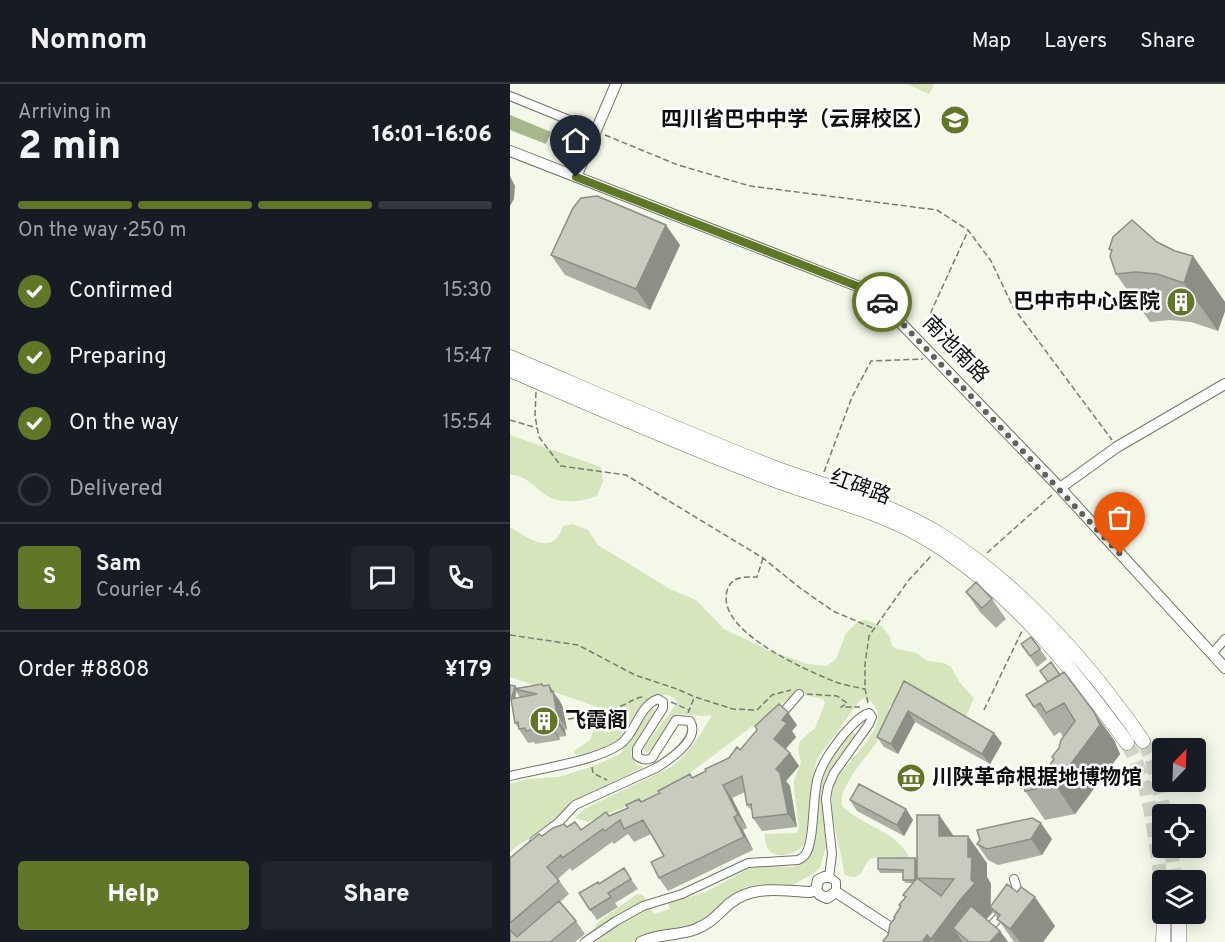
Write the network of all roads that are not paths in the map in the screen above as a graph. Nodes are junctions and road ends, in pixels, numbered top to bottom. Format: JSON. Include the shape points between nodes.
{"nodes":[{"id":1,"x":616,"y":84,"type":"edge"},
{"id":2,"x":510,"y":96,"type":"edge"},
{"id":3,"x":596,"y":131,"type":"junction"},
{"id":4,"x":510,"y":151,"type":"edge"},
{"id":5,"x":576,"y":177,"type":"junction"},
{"id":6,"x":510,"y":357,"type":"edge"},
{"id":7,"x":510,"y":370,"type":"edge"},
{"id":8,"x":1225,"y":384,"type":"edge"},
{"id":9,"x":1060,"y":488,"type":"junction"},
{"id":10,"x":1225,"y":639,"type":"edge"},
{"id":11,"x":1212,"y":654,"type":"junction"},
{"id":12,"x":1225,"y":668,"type":"edge"},
{"id":13,"x":800,"y":694,"type":"road end"},
{"id":14,"x":776,"y":721,"type":"edge"},
{"id":15,"x":1143,"y":741,"type":"tunnel mouth"},
{"id":16,"x":1127,"y":743,"type":"tunnel mouth"},
{"id":17,"x":510,"y":776,"type":"edge"},
{"id":18,"x":556,"y":837,"type":"edge"},
{"id":19,"x":829,"y":877,"type":"junction"},
{"id":20,"x":1014,"y":879,"type":"dead end"},
{"id":21,"x":816,"y":890,"type":"junction"},
{"id":22,"x":836,"y":892,"type":"junction"},
{"id":23,"x":1164,"y":924,"type":"edge"},
{"id":24,"x":1179,"y":924,"type":"edge"},
{"id":25,"x":585,"y":942,"type":"edge"},
{"id":26,"x":641,"y":942,"type":"edge"},
{"id":27,"x":900,"y":942,"type":"edge"},
{"id":28,"x":976,"y":942,"type":"edge"},
{"id":29,"x":1163,"y":942,"type":"edge"},
{"id":30,"x":1179,"y":942,"type":"edge"}],
"edges":[{"from":1,"to":3,"type":"street"},
{"from":2,"to":3,"type":"street"},
{"from":3,"to":5,"type":"street"},
{"from":4,"to":5,"type":"street","name":"南池南路"},
{"from":5,"to":9,"type":"street","name":"南池南路","via":[[870,291]]},
{"from":6,"to":15,"type":"main road","via":[[915,521],[940,535],[978,561],[1033,610],[1108,693]]},
{"from":7,"to":16,"type":"main road","name":"红碑路","via":[[770,478],[896,524],[937,546],[982,579],[1055,649]]},
{"from":8,"to":9,"type":"street","via":[[1117,447]]},
{"from":9,"to":11,"type":"street","name":"南池南路"},
{"from":10,"to":11,"type":"street"},
{"from":11,"to":12,"type":"street","name":"南池南路"},
{"from":13,"to":14,"type":"street"},
{"from":17,"to":18,"type":"street","via":[[589,757],[621,744],[658,699],[663,708],[637,749],[640,759],[652,758],[676,720],[690,721],[693,732],[676,754],[656,768],[575,805],[529,848]]},
{"from":19,"to":21,"type":"street","via":[[818,880]]},
{"from":19,"to":22,"type":"street","via":[[836,882]]},
{"from":19,"to":25,"type":"street","via":[[832,854],[828,787],[870,724],[869,713],[850,727],[822,765],[807,854],[798,860],[748,864],[682,894],[643,906]]},
{"from":20,"to":28,"type":"street","via":[[1019,895]]},
{"from":21,"to":22,"type":"street","via":[[827,898]]},
{"from":21,"to":26,"type":"street","via":[[756,890],[729,904],[708,924]]},
{"from":22,"to":27,"type":"street","via":[[894,930]]},
{"from":23,"to":29,"type":"main road"},
{"from":24,"to":30,"type":"main road"}]}
